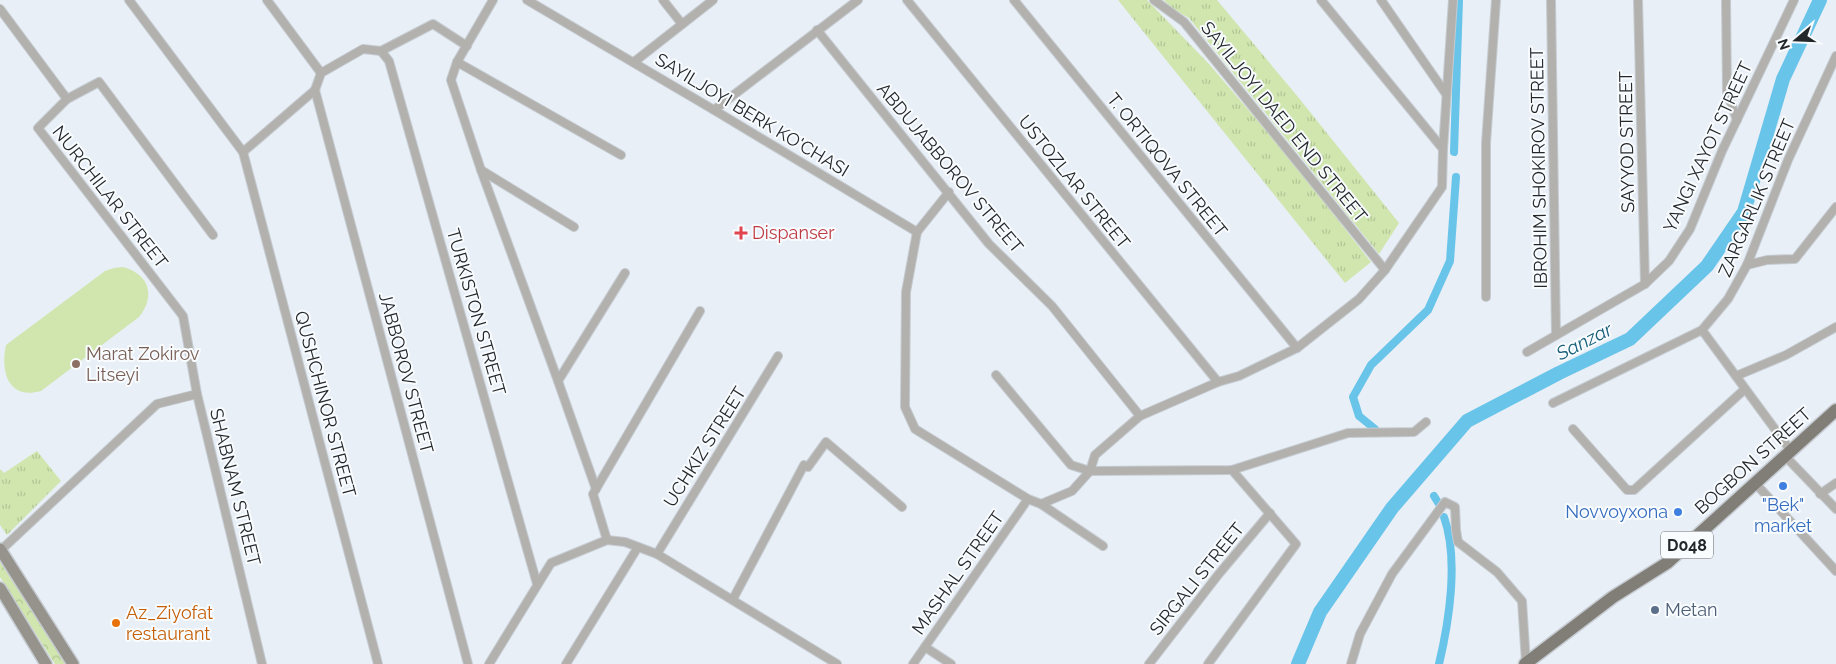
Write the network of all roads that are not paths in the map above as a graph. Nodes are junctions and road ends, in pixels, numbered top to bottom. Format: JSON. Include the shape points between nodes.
{"nodes":[{"id":1,"x":129,"y":0,"type":"edge"},
{"id":2,"x":493,"y":0,"type":"edge"},
{"id":3,"x":527,"y":0,"type":"edge"},
{"id":4,"x":663,"y":0,"type":"edge"},
{"id":5,"x":713,"y":0,"type":"edge"},
{"id":6,"x":858,"y":0,"type":"edge"},
{"id":7,"x":908,"y":0,"type":"edge"},
{"id":8,"x":1014,"y":0,"type":"edge"},
{"id":9,"x":1154,"y":0,"type":"edge"},
{"id":10,"x":1321,"y":0,"type":"edge"},
{"id":11,"x":1380,"y":0,"type":"edge"},
{"id":12,"x":1453,"y":0,"type":"edge"},
{"id":13,"x":1496,"y":0,"type":"edge"},
{"id":14,"x":1551,"y":0,"type":"edge"},
{"id":15,"x":1638,"y":0,"type":"edge"},
{"id":16,"x":1726,"y":0,"type":"edge"},
{"id":17,"x":1794,"y":0,"type":"edge"},
{"id":18,"x":271,"y":1,"type":"edge"},
{"id":19,"x":0,"y":9,"type":"edge"},
{"id":20,"x":682,"y":24,"type":"junction"},
{"id":21,"x":817,"y":30,"type":"junction"},
{"id":22,"x":467,"y":46,"type":"junction"},
{"id":23,"x":382,"y":51,"type":"junction"},
{"id":24,"x":1836,"y":56,"type":"edge"},
{"id":25,"x":458,"y":62,"type":"junction"},
{"id":26,"x":634,"y":62,"type":"junction"},
{"id":27,"x":321,"y":73,"type":"junction"},
{"id":28,"x":315,"y":90,"type":"junction"},
{"id":29,"x":1446,"y":94,"type":"junction"},
{"id":30,"x":67,"y":99,"type":"junction"},
{"id":31,"x":714,"y":110,"type":"junction"},
{"id":32,"x":1737,"y":120,"type":"junction"},
{"id":33,"x":1443,"y":149,"type":"junction"},
{"id":34,"x":243,"y":152,"type":"junction"},
{"id":35,"x":621,"y":155,"type":"dead end"},
{"id":36,"x":481,"y":170,"type":"junction"},
{"id":37,"x":949,"y":192,"type":"junction"},
{"id":38,"x":1836,"y":207,"type":"edge"},
{"id":39,"x":574,"y":227,"type":"dead end"},
{"id":40,"x":917,"y":232,"type":"junction"},
{"id":41,"x":213,"y":235,"type":"dead end"},
{"id":42,"x":1747,"y":266,"type":"junction"},
{"id":43,"x":1385,"y":270,"type":"junction"},
{"id":44,"x":625,"y":273,"type":"dead end"},
{"id":45,"x":1645,"y":284,"type":"junction"},
{"id":46,"x":1486,"y":297,"type":"dead end"},
{"id":47,"x":700,"y":311,"type":"dead end"},
{"id":48,"x":183,"y":316,"type":"joint"},
{"id":49,"x":1836,"y":327,"type":"edge"},
{"id":50,"x":1702,"y":330,"type":"junction"},
{"id":51,"x":1556,"y":335,"type":"junction"},
{"id":52,"x":1296,"y":348,"type":"junction"},
{"id":53,"x":1527,"y":352,"type":"dead end"},
{"id":54,"x":778,"y":356,"type":"dead end"},
{"id":55,"x":996,"y":374,"type":"dead end"},
{"id":56,"x":1736,"y":376,"type":"junction"},
{"id":57,"x":558,"y":381,"type":"junction"},
{"id":58,"x":1218,"y":382,"type":"junction"},
{"id":59,"x":1745,"y":389,"type":"junction"},
{"id":60,"x":197,"y":394,"type":"junction"},
{"id":61,"x":1553,"y":404,"type":"dead end"},
{"id":62,"x":1836,"y":410,"type":"edge"},
{"id":63,"x":1140,"y":416,"type":"junction"},
{"id":64,"x":1426,"y":422,"type":"dead end"},
{"id":65,"x":1573,"y":429,"type":"dead end"},
{"id":66,"x":1788,"y":453,"type":"junction"},
{"id":67,"x":1232,"y":470,"type":"junction"},
{"id":68,"x":1090,"y":471,"type":"junction"},
{"id":69,"x":1755,"y":483,"type":"junction"},
{"id":70,"x":1836,"y":483,"type":"edge"},
{"id":71,"x":596,"y":489,"type":"junction"},
{"id":72,"x":1820,"y":494,"type":"junction"},
{"id":73,"x":1028,"y":499,"type":"junction"},
{"id":74,"x":1041,"y":504,"type":"junction"},
{"id":75,"x":902,"y":507,"type":"dead end"},
{"id":76,"x":1836,"y":509,"type":"edge"},
{"id":77,"x":1270,"y":514,"type":"junction"},
{"id":78,"x":607,"y":540,"type":"junction"},
{"id":79,"x":1103,"y":546,"type":"dead end"},
{"id":80,"x":638,"y":547,"type":"junction"},
{"id":81,"x":0,"y":549,"type":"edge"},
{"id":82,"x":657,"y":554,"type":"junction"},
{"id":83,"x":1836,"y":571,"type":"edge"},
{"id":84,"x":537,"y":584,"type":"junction"},
{"id":85,"x":0,"y":588,"type":"edge"},
{"id":86,"x":733,"y":599,"type":"junction"},
{"id":87,"x":925,"y":647,"type":"junction"},
{"id":88,"x":46,"y":664,"type":"edge"},
{"id":89,"x":73,"y":664,"type":"edge"},
{"id":90,"x":262,"y":664,"type":"edge"},
{"id":91,"x":378,"y":664,"type":"edge"},
{"id":92,"x":468,"y":664,"type":"edge"},
{"id":93,"x":489,"y":664,"type":"edge"},
{"id":94,"x":566,"y":664,"type":"edge"},
{"id":95,"x":837,"y":664,"type":"edge"},
{"id":96,"x":913,"y":664,"type":"edge"},
{"id":97,"x":951,"y":664,"type":"edge"},
{"id":98,"x":1149,"y":664,"type":"edge"},
{"id":99,"x":1208,"y":664,"type":"edge"},
{"id":100,"x":1351,"y":664,"type":"edge"},
{"id":101,"x":1526,"y":664,"type":"edge"}],
"edges":[{"from":1,"to":34,"type":"street"},
{"from":2,"to":22,"type":"street"},
{"from":3,"to":26,"type":"street","name":"SAYILJOYI BERK KO'CHASI"},
{"from":4,"to":20,"type":"street"},
{"from":5,"to":20,"type":"street"},
{"from":6,"to":21,"type":"street"},
{"from":7,"to":58,"type":"street","name":"USTOZLAR STREET"},
{"from":8,"to":52,"type":"street","name":"T. ORTIQOVA STREET"},
{"from":9,"to":43,"type":"street","name":"SAYILJOYI DAED END STREET","via":[[1184,22]]},
{"from":10,"to":33,"type":"street"},
{"from":11,"to":29,"type":"street"},
{"from":12,"to":29,"type":"street"},
{"from":13,"to":46,"type":"street","via":[[1486,143]]},
{"from":14,"to":51,"type":"street","name":"IBROHIM SHOKIROV STREET"},
{"from":15,"to":45,"type":"street","name":"SAYYOD STREET"},
{"from":16,"to":32,"type":"street","via":[[1727,92]]},
{"from":17,"to":32,"type":"street","name":"YANGI XAYOT STREET"},
{"from":18,"to":27,"type":"street"},
{"from":19,"to":30,"type":"street","name":"NURCHILAR STREET"},
{"from":20,"to":26,"type":"street"},
{"from":21,"to":31,"type":"street"},
{"from":21,"to":37,"type":"street","name":"ABDUJABBOROV STREET"},
{"from":22,"to":23,"type":"street","via":[[433,24]]},
{"from":22,"to":25,"type":"street"},
{"from":23,"to":27,"type":"street","via":[[363,50]]},
{"from":23,"to":84,"type":"street","name":"TURKISTON STREET","via":[[389,61]]},
{"from":24,"to":42,"type":"street","name":"ZARGARLIK STREET","via":[[1788,160]]},
{"from":25,"to":35,"type":"street"},
{"from":25,"to":36,"type":"street","via":[[451,80]]},
{"from":26,"to":31,"type":"street","name":"SAYILJOYI BERK KO'CHASI"},
{"from":27,"to":28,"type":"street"},
{"from":28,"to":34,"type":"street"},
{"from":28,"to":92,"type":"street","name":"JABBOROV STREET"},
{"from":29,"to":33,"type":"street"},
{"from":30,"to":41,"type":"street","name":"NURCHILAR STREET","via":[[99,82]]},
{"from":30,"to":48,"type":"street","name":"NURCHILAR STREET","via":[[38,128]]},
{"from":31,"to":40,"type":"street","name":"SAYILJOYI BERK KO'CHASI"},
{"from":32,"to":45,"type":"street","name":"YANGI XAYOT STREET","via":[[1690,229],[1669,261]]},
{"from":33,"to":43,"type":"street","via":[[1442,187]]},
{"from":34,"to":91,"type":"street","name":"QUSHCHINOR STREET"},
{"from":36,"to":39,"type":"street"},
{"from":36,"to":57,"type":"street"},
{"from":37,"to":40,"type":"street"},
{"from":37,"to":63,"type":"street","name":"ABDUJABBOROV STREET","via":[[989,244],[1052,306]]},
{"from":38,"to":42,"type":"street","via":[[1795,259],[1767,260]]},
{"from":40,"to":73,"type":"street","via":[[906,292],[905,407],[915,429]]},
{"from":42,"to":50,"type":"street","name":"ZARGARLIK STREET","via":[[1728,299]]},
{"from":43,"to":52,"type":"street","via":[[1359,299]]},
{"from":44,"to":57,"type":"street"},
{"from":45,"to":51,"type":"street","name":"YANGI XAYOT STREET"},
{"from":47,"to":71,"type":"street"},
{"from":48,"to":60,"type":"street","name":"SHABNAM STREET"},
{"from":49,"to":56,"type":"street","via":[[1786,355]]},
{"from":50,"to":56,"type":"street"},
{"from":50,"to":61,"type":"street","name":"ZARGARLIK STREET"},
{"from":51,"to":53,"type":"street","name":"YANGI XAYOT STREET"},
{"from":52,"to":58,"type":"street","via":[[1239,376]]},
{"from":54,"to":82,"type":"street","name":"UCHKIZ STREET"},
{"from":55,"to":68,"type":"street","via":[[1070,465]]},
{"from":56,"to":59,"type":"street"},
{"from":57,"to":71,"type":"street"},
{"from":58,"to":63,"type":"street"},
{"from":59,"to":65,"type":"street","via":[[1634,490],[1627,490]]},
{"from":59,"to":66,"type":"street"},
{"from":60,"to":81,"type":"street","via":[[157,404]]},
{"from":60,"to":90,"type":"street","name":"SHABNAM STREET"},
{"from":62,"to":66,"type":"main road","name":"BOGBON STREET","number":"D048"},
{"from":63,"to":68,"type":"street","via":[[1095,454]]},
{"from":64,"to":67,"type":"street","via":[[1414,432],[1348,433]]},
{"from":66,"to":69,"type":"main road","name":"BOGBON STREET","number":"D048"},
{"from":66,"to":72,"type":"street"},
{"from":67,"to":68,"type":"street"},
{"from":67,"to":77,"type":"street"},
{"from":68,"to":74,"type":"street","via":[[1072,491]]},
{"from":69,"to":83,"type":"street"},
{"from":69,"to":101,"type":"main road","name":"BOGBON STREET","number":"D048","via":[[1667,563],[1613,597]]},
{"from":70,"to":72,"type":"street"},
{"from":71,"to":78,"type":"street","via":[[593,494]]},
{"from":72,"to":76,"type":"street"},
{"from":73,"to":74,"type":"street"},
{"from":73,"to":87,"type":"street","name":"MASHAL STREET"},
{"from":74,"to":79,"type":"street"},
{"from":75,"to":86,"type":"street","via":[[826,442],[808,467],[804,465]]},
{"from":77,"to":98,"type":"street","name":"SIRGALI STREET"},
{"from":77,"to":99,"type":"street","via":[[1296,544]]},
{"from":78,"to":80,"type":"street"},
{"from":78,"to":84,"type":"street","via":[[551,562]]},
{"from":80,"to":82,"type":"street"},
{"from":80,"to":94,"type":"street"},
{"from":81,"to":89,"type":"main road"},
{"from":82,"to":86,"type":"street"},
{"from":84,"to":93,"type":"street"},
{"from":85,"to":88,"type":"main road"},
{"from":86,"to":95,"type":"street"},
{"from":87,"to":96,"type":"street","name":"MASHAL STREET"},
{"from":87,"to":97,"type":"street"},
{"from":100,"to":101,"type":"street","via":[[1360,634],[1392,574],[1445,502],[1455,507],[1458,542],[1496,572],[1522,601]]}]}
